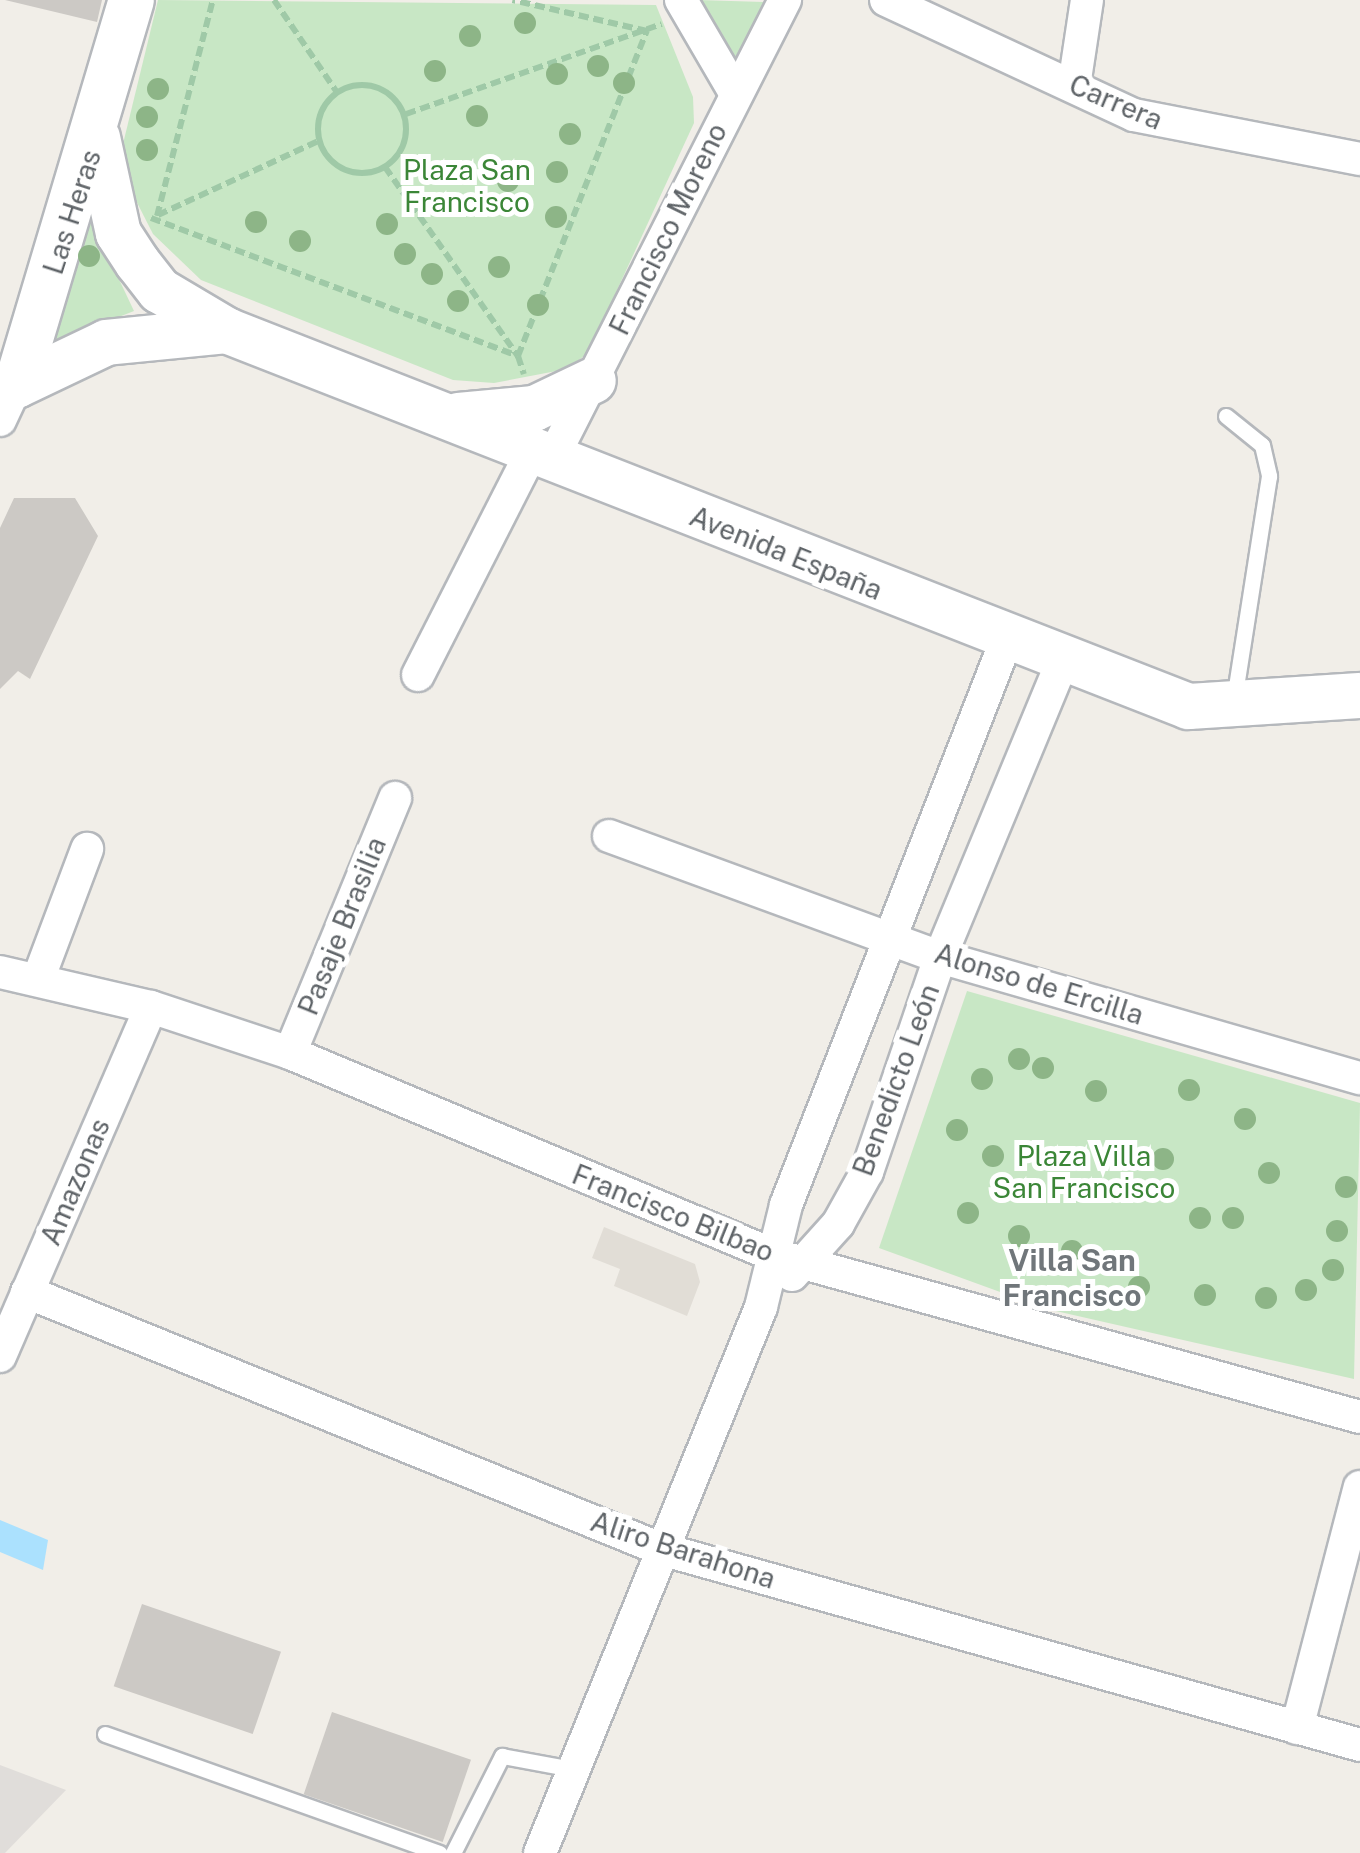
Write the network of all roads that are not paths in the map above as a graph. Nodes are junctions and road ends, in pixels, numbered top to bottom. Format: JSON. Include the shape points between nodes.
{"nodes":[{"id":1,"x":131,"y":0,"type":"edge"},
{"id":2,"x":681,"y":0,"type":"edge"},
{"id":3,"x":786,"y":0,"type":"edge"},
{"id":4,"x":886,"y":0,"type":"edge"},
{"id":5,"x":1087,"y":0,"type":"edge"},
{"id":6,"x":1074,"y":86,"type":"junction"},
{"id":7,"x":736,"y":94,"type":"junction"},
{"id":8,"x":96,"y":138,"type":"junction"},
{"id":9,"x":1360,"y":160,"type":"edge"},
{"id":10,"x":226,"y":330,"type":"junction"},
{"id":11,"x":593,"y":380,"type":"joint"},
{"id":12,"x":5,"y":396,"type":"edge"},
{"id":13,"x":1226,"y":416,"type":"dead end"},
{"id":14,"x":540,"y":439,"type":"junction"},
{"id":15,"x":1006,"y":641,"type":"junction"},
{"id":16,"x":1062,"y":663,"type":"junction"},
{"id":17,"x":418,"y":675,"type":"dead end"},
{"id":18,"x":1360,"y":695,"type":"edge"},
{"id":19,"x":1233,"y":704,"type":"junction"},
{"id":20,"x":395,"y":798,"type":"dead end"},
{"id":21,"x":609,"y":836,"type":"dead end"},
{"id":22,"x":87,"y":849,"type":"dead end"},
{"id":23,"x":890,"y":932,"type":"junction"},
{"id":24,"x":940,"y":957,"type":"junction"},
{"id":25,"x":0,"y":972,"type":"edge"},
{"id":26,"x":39,"y":977,"type":"junction"},
{"id":27,"x":151,"y":1007,"type":"junction"},
{"id":28,"x":290,"y":1053,"type":"junction"},
{"id":29,"x":1360,"y":1078,"type":"edge"},
{"id":30,"x":771,"y":1254,"type":"junction"},
{"id":31,"x":803,"y":1264,"type":"junction"},
{"id":32,"x":28,"y":1292,"type":"junction"},
{"id":33,"x":761,"y":1307,"type":"junction"},
{"id":34,"x":0,"y":1356,"type":"edge"},
{"id":35,"x":1360,"y":1417,"type":"edge"},
{"id":36,"x":1360,"y":1487,"type":"edge"},
{"id":37,"x":660,"y":1549,"type":"junction"},
{"id":38,"x":1297,"y":1728,"type":"junction"},
{"id":39,"x":104,"y":1734,"type":"dead end"},
{"id":40,"x":1360,"y":1744,"type":"edge"},
{"id":41,"x":572,"y":1769,"type":"junction"},
{"id":42,"x":438,"y":1853,"type":"edge"},
{"id":43,"x":452,"y":1853,"type":"edge"},
{"id":44,"x":540,"y":1853,"type":"edge"}],
"edges":[{"from":1,"to":8,"type":"main road","name":"Las Heras"},
{"from":2,"to":7,"type":"street"},
{"from":3,"to":7,"type":"street","name":"Francisco Moreno"},
{"from":4,"to":6,"type":"street","name":"Carrera"},
{"from":5,"to":6,"type":"street"},
{"from":6,"to":9,"type":"street","name":"Carrera","via":[[1164,124]]},
{"from":7,"to":11,"type":"street","name":"Francisco Moreno"},
{"from":8,"to":10,"type":"main road","via":[[138,224],[159,290]]},
{"from":8,"to":12,"type":"main road","name":"Las Heras"},
{"from":10,"to":12,"type":"main road","via":[[106,342]]},
{"from":10,"to":14,"type":"main road","via":[[446,416]]},
{"from":11,"to":14,"type":"main road"},
{"from":13,"to":19,"type":"lane","via":[[1262,445],[1270,476]]},
{"from":14,"to":15,"type":"main road","name":"Avenida España"},
{"from":14,"to":17,"type":"street"},
{"from":15,"to":16,"type":"main road","name":"Avenida España"},
{"from":15,"to":23,"type":"street","name":"Benedicto León"},
{"from":16,"to":19,"type":"main road","name":"Avenida España","via":[[1188,706]]},
{"from":16,"to":24,"type":"street","name":"Benedicto León"},
{"from":18,"to":19,"type":"main road","name":"Avenida España"},
{"from":20,"to":28,"type":"street","name":"Pasaje Brasilia"},
{"from":21,"to":23,"type":"street","name":"Alonso de Ercilla"},
{"from":22,"to":26,"type":"street"},
{"from":23,"to":24,"type":"street","name":"Alonso de Ercilla"},
{"from":23,"to":30,"type":"street","name":"Benedicto León"},
{"from":24,"to":29,"type":"street","name":"Alonso de Ercilla"},
{"from":24,"to":31,"type":"street","name":"Benedicto León","via":[[867,1172]]},
{"from":25,"to":26,"type":"street","name":"Francisco Bilbao"},
{"from":26,"to":27,"type":"street","name":"Francisco Bilbao"},
{"from":27,"to":28,"type":"street","name":"Francisco Bilbao"},
{"from":27,"to":32,"type":"street","name":"Amazonas"},
{"from":28,"to":30,"type":"street","name":"Francisco Bilbao"},
{"from":30,"to":31,"type":"street","name":"Francisco Bilbao"},
{"from":30,"to":33,"type":"street","name":"Benedicto León"},
{"from":31,"to":33,"type":"street","name":"Benedicto León"},
{"from":31,"to":35,"type":"street","name":"Francisco Bilbao"},
{"from":32,"to":34,"type":"street","name":"Amazonas"},
{"from":32,"to":37,"type":"street","name":"Aliro Barahona"},
{"from":33,"to":37,"type":"street","name":"Benedicto León"},
{"from":36,"to":38,"type":"street"},
{"from":37,"to":38,"type":"street","name":"Aliro Barahona"},
{"from":37,"to":41,"type":"street","name":"Benedicto León"},
{"from":38,"to":40,"type":"street","name":"Aliro Barahona"},
{"from":39,"to":42,"type":"lane"},
{"from":41,"to":43,"type":"lane","via":[[502,1756]]},
{"from":41,"to":44,"type":"street","name":"Benedicto León"}]}
